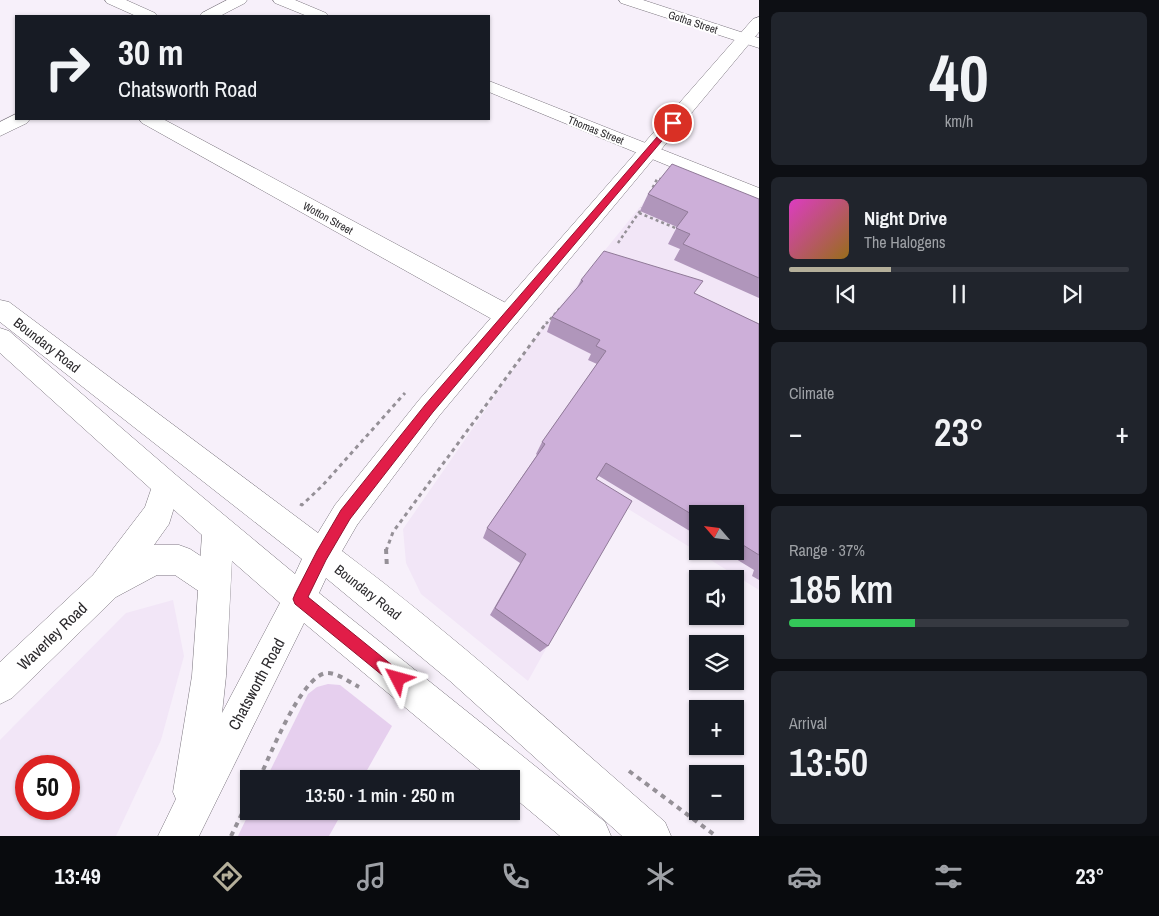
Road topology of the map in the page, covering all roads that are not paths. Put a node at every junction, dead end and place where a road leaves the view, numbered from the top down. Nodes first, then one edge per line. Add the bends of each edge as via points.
1 (113, 0) edge
2 (238, 0) edge
3 (281, 0) edge
4 (627, 0) edge
5 (147, 15) edge
6 (210, 15) edge
7 (318, 15) edge
8 (759, 22) edge
9 (752, 41) edge
10 (490, 86) edge
11 (18, 120) edge
12 (151, 120) edge
13 (0, 130) edge
14 (649, 152) junction
15 (759, 196) edge
16 (0, 308) edge
17 (508, 316) junction
18 (0, 338) edge
19 (166, 484) junction
20 (218, 530) junction
21 (321, 556) junction
22 (214, 583) junction
23 (104, 586) junction
24 (300, 599) junction
25 (0, 686) edge
26 (184, 824) edge
27 (591, 836) edge
28 (651, 836) edge

1 - 5 street
2 - 6 street
3 - 7 street
4 - 9 street, Gotha Street
8 - 9 street, Chatsworth Road
9 - 14 street, Chatsworth Road
10 - 14 street, Thomas Street
11 - 13 street
12 - 17 street, Wotton Street
14 - 15 street, Thomas Street
14 - 17 street, Chatsworth Road
16 - 21 street, Boundary Road
17 - 21 street, Chatsworth Road via 429,408 358,499
18 - 19 street, Boundary Road
19 - 20 street, Boundary Road
19 - 23 street, Waverley Road via 158,514
20 - 22 street, Chatsworth Road
20 - 24 street, Boundary Road
21 - 24 street, Chatsworth Road
21 - 28 street, Boundary Road via 462,668
22 - 23 street, Waverley Road via 179,560 154,560
22 - 26 street, Chatsworth Road via 209,676
23 - 25 street, Waverley Road
24 - 26 street, Chatsworth Road
24 - 27 street, Boundary Road

